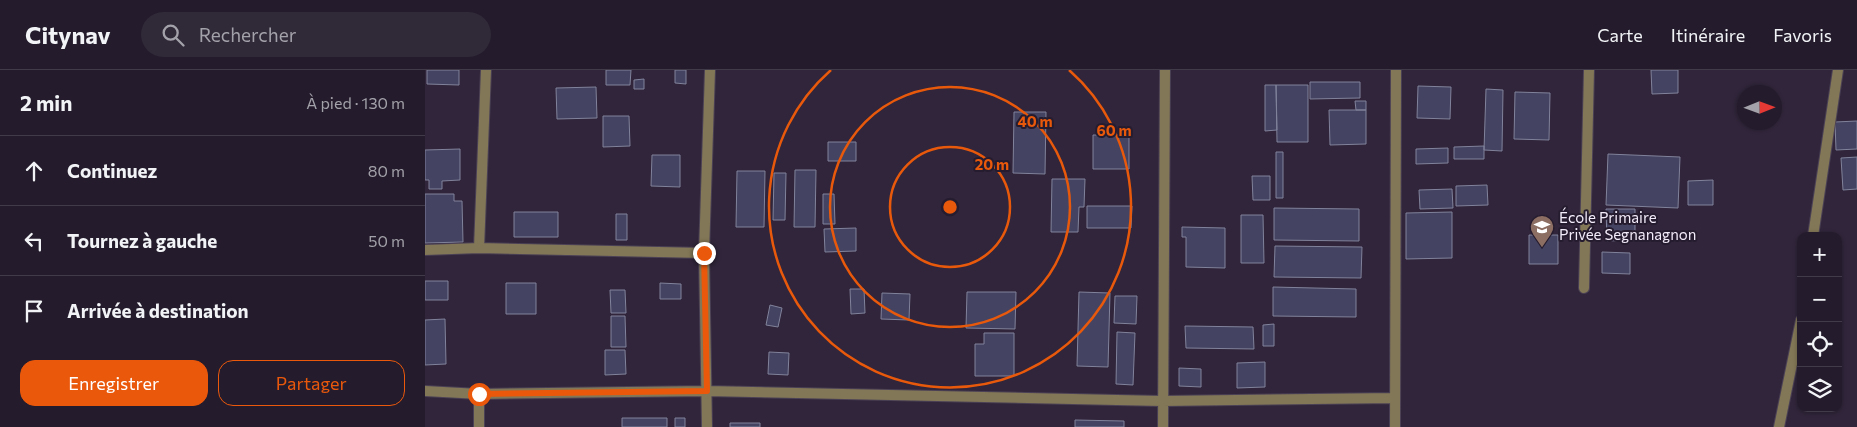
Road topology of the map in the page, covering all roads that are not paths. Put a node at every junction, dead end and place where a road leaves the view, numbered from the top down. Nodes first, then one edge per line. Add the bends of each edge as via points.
1 (487, 70) edge
2 (710, 70) edge
3 (1165, 70) edge
4 (1396, 70) edge
5 (1589, 70) edge
6 (1838, 70) edge
7 (1814, 232) edge
8 (479, 248) junction
9 (425, 250) edge
10 (704, 253) junction
11 (1584, 288) dead end
12 (1801, 322) edge
13 (425, 391) edge
14 (707, 391) junction
15 (479, 394) junction
16 (1394, 398) junction
17 (1162, 401) junction
18 (479, 427) edge
19 (707, 427) edge
20 (1163, 427) edge
21 (1395, 427) edge
22 (1779, 427) edge

1 - 8 street
2 - 10 street
3 - 17 street
4 - 16 street
5 - 11 street
6 - 7 street
8 - 9 street
8 - 10 street
10 - 14 street
12 - 22 street
13 - 15 street
14 - 15 street
14 - 17 street
14 - 19 street
15 - 18 street
16 - 17 street
16 - 21 street
17 - 20 street

